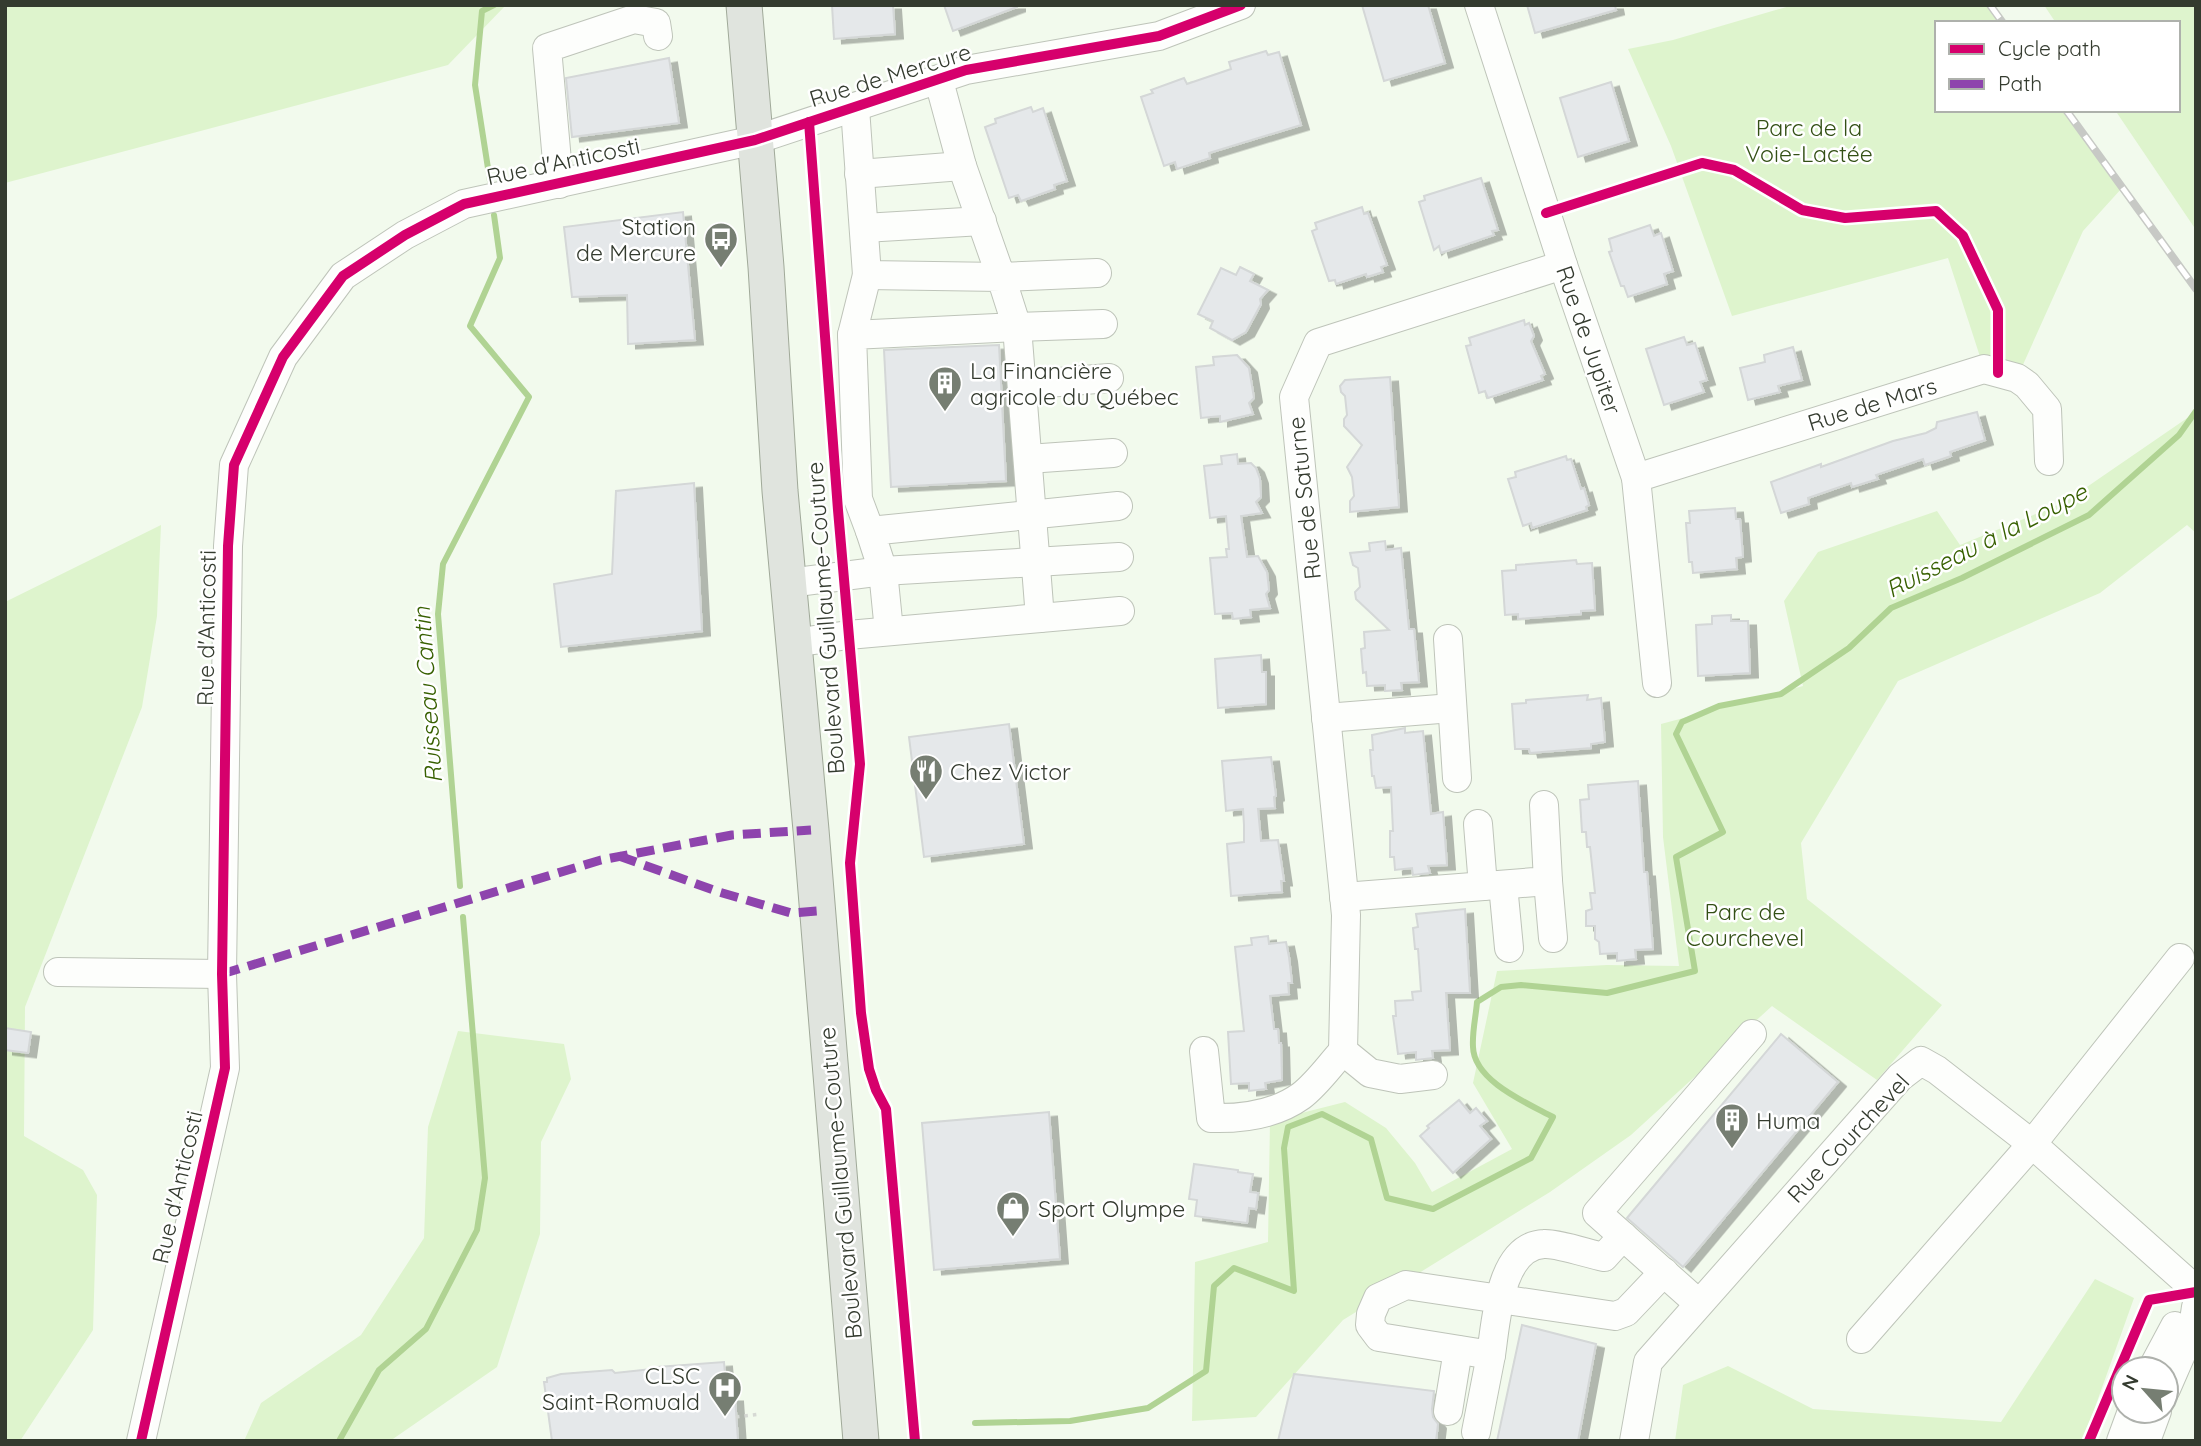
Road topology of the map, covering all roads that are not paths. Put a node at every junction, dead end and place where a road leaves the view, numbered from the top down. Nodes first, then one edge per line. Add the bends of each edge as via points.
1 (744, 5) edge
2 (1241, 5) edge
3 (1479, 5) edge
4 (658, 36) dead end
5 (939, 81) junction
6 (855, 108) junction
7 (755, 140) junction
8 (962, 166) junction
9 (859, 174) junction
10 (559, 184) junction
11 (982, 221) junction
12 (864, 228) junction
13 (1563, 265) junction
14 (1097, 273) dead end
15 (867, 275) junction
16 (1001, 276) junction
17 (1103, 324) dead end
18 (1017, 327) junction
19 (852, 335) junction
20 (1109, 378) dead end
21 (1022, 385) junction
22 (1113, 453) dead end
23 (1028, 459) junction
24 (2049, 461) dead end
25 (1636, 478) junction
26 (1118, 506) dead end
27 (1033, 515) junction
28 (870, 531) junction
29 (1119, 557) dead end
30 (1036, 562) junction
31 (883, 571) junction
32 (789, 583) junction
33 (1120, 611) dead end
34 (1040, 618) junction
35 (889, 631) junction
36 (1448, 639) dead end
37 (794, 643) junction
38 (1657, 683) dead end
39 (1452, 708) junction
40 (1326, 718) junction
41 (1457, 778) dead end
42 (1544, 805) dead end
43 (1478, 824) dead end
44 (1548, 881) junction
45 (1493, 886) junction
46 (1345, 906) junction
47 (1553, 938) dead end
48 (1509, 948) dead end
49 (2180, 958) dead end
50 (58, 972) dead end
51 (222, 974) junction
52 (1752, 1034) dead end
53 (1204, 1051) dead end
54 (1343, 1051) junction
55 (1433, 1075) dead end
56 (2032, 1144) junction
57 (1623, 1236) junction
58 (1664, 1272) junction
59 (2196, 1292) edge
60 (1500, 1299) junction
61 (1698, 1303) junction
62 (2196, 1307) edge
63 (1861, 1339) dead end
64 (1458, 1350) junction
65 (1491, 1355) junction
66 (2160, 1355) edge
67 (2180, 1357) edge
68 (1448, 1411) dead end
69 (1476, 1432) dead end
70 (141, 1441) edge
71 (861, 1441) edge
72 (1634, 1441) edge

1 - 7 main road, Boulevard Guillaume-Couture
2 - 5 street, Rue de Mercure via 1159,36 966,70
3 - 13 street, Rue de Jupiter
4 - 10 street via 656,23 634,19 547,48
5 - 6 street, Rue de Mercure
5 - 8 street
6 - 7 street, Rue de Mercure
6 - 9 street
7 - 10 street, Rue d'Anticosti
7 - 32 main road, Boulevard Guillaume-Couture
8 - 9 street
8 - 11 street
9 - 12 street
10 - 51 street, Rue d'Anticosti via 464,204 405,234 343,276 284,357 234,465 228,546
11 - 12 street
11 - 16 street
12 - 15 street
13 - 25 street, Rue de Jupiter
13 - 40 street, Rue de Saturne via 1318,343 1294,397
14 - 16 street
15 - 16 street
15 - 19 street
16 - 18 street
17 - 18 street
18 - 19 street
18 - 21 street
19 - 28 street via 858,499
20 - 21 street
21 - 23 street
22 - 23 street
23 - 27 street
24 - 25 street, Rue de Mars via 2047,409 2027,385 1984,369
25 - 38 street, Rue de Jupiter
26 - 27 street
27 - 28 street
27 - 30 street
28 - 31 street
29 - 30 street
30 - 31 street
30 - 34 street
31 - 32 street
31 - 35 street
32 - 37 main road, Boulevard Guillaume-Couture
33 - 34 street
34 - 35 street
35 - 37 street
36 - 39 street
37 - 71 main road, Boulevard Guillaume-Couture
39 - 40 street
39 - 41 street
40 - 46 street, Rue de Saturne
42 - 44 street
43 - 45 street
44 - 45 street
44 - 47 street
45 - 46 street
45 - 48 street
46 - 54 street, Rue de Saturne
49 - 56 street
50 - 51 street
51 - 70 street, Rue d'Anticosti via 225,1068
52 - 57 street via 1597,1213
53 - 54 street via 1211,1118 1230,1119 1274,1111 1303,1095
54 - 55 street via 1370,1073 1400,1079
56 - 59 street, Rue Courchevel
56 - 61 street, Rue Courchevel via 1921,1061 1900,1077
56 - 63 street
57 - 58 street
57 - 60 street via 1604,1257 1544,1244 1531,1248 1509,1269
58 - 60 street via 1626,1312 1615,1316
58 - 61 street
59 - 66 street
60 - 64 street via 1406,1285 1378,1298 1370,1325 1379,1336
60 - 65 street
61 - 72 street, Rue Courchevel via 1648,1362
62 - 67 street
64 - 65 street
64 - 68 street
65 - 69 street

